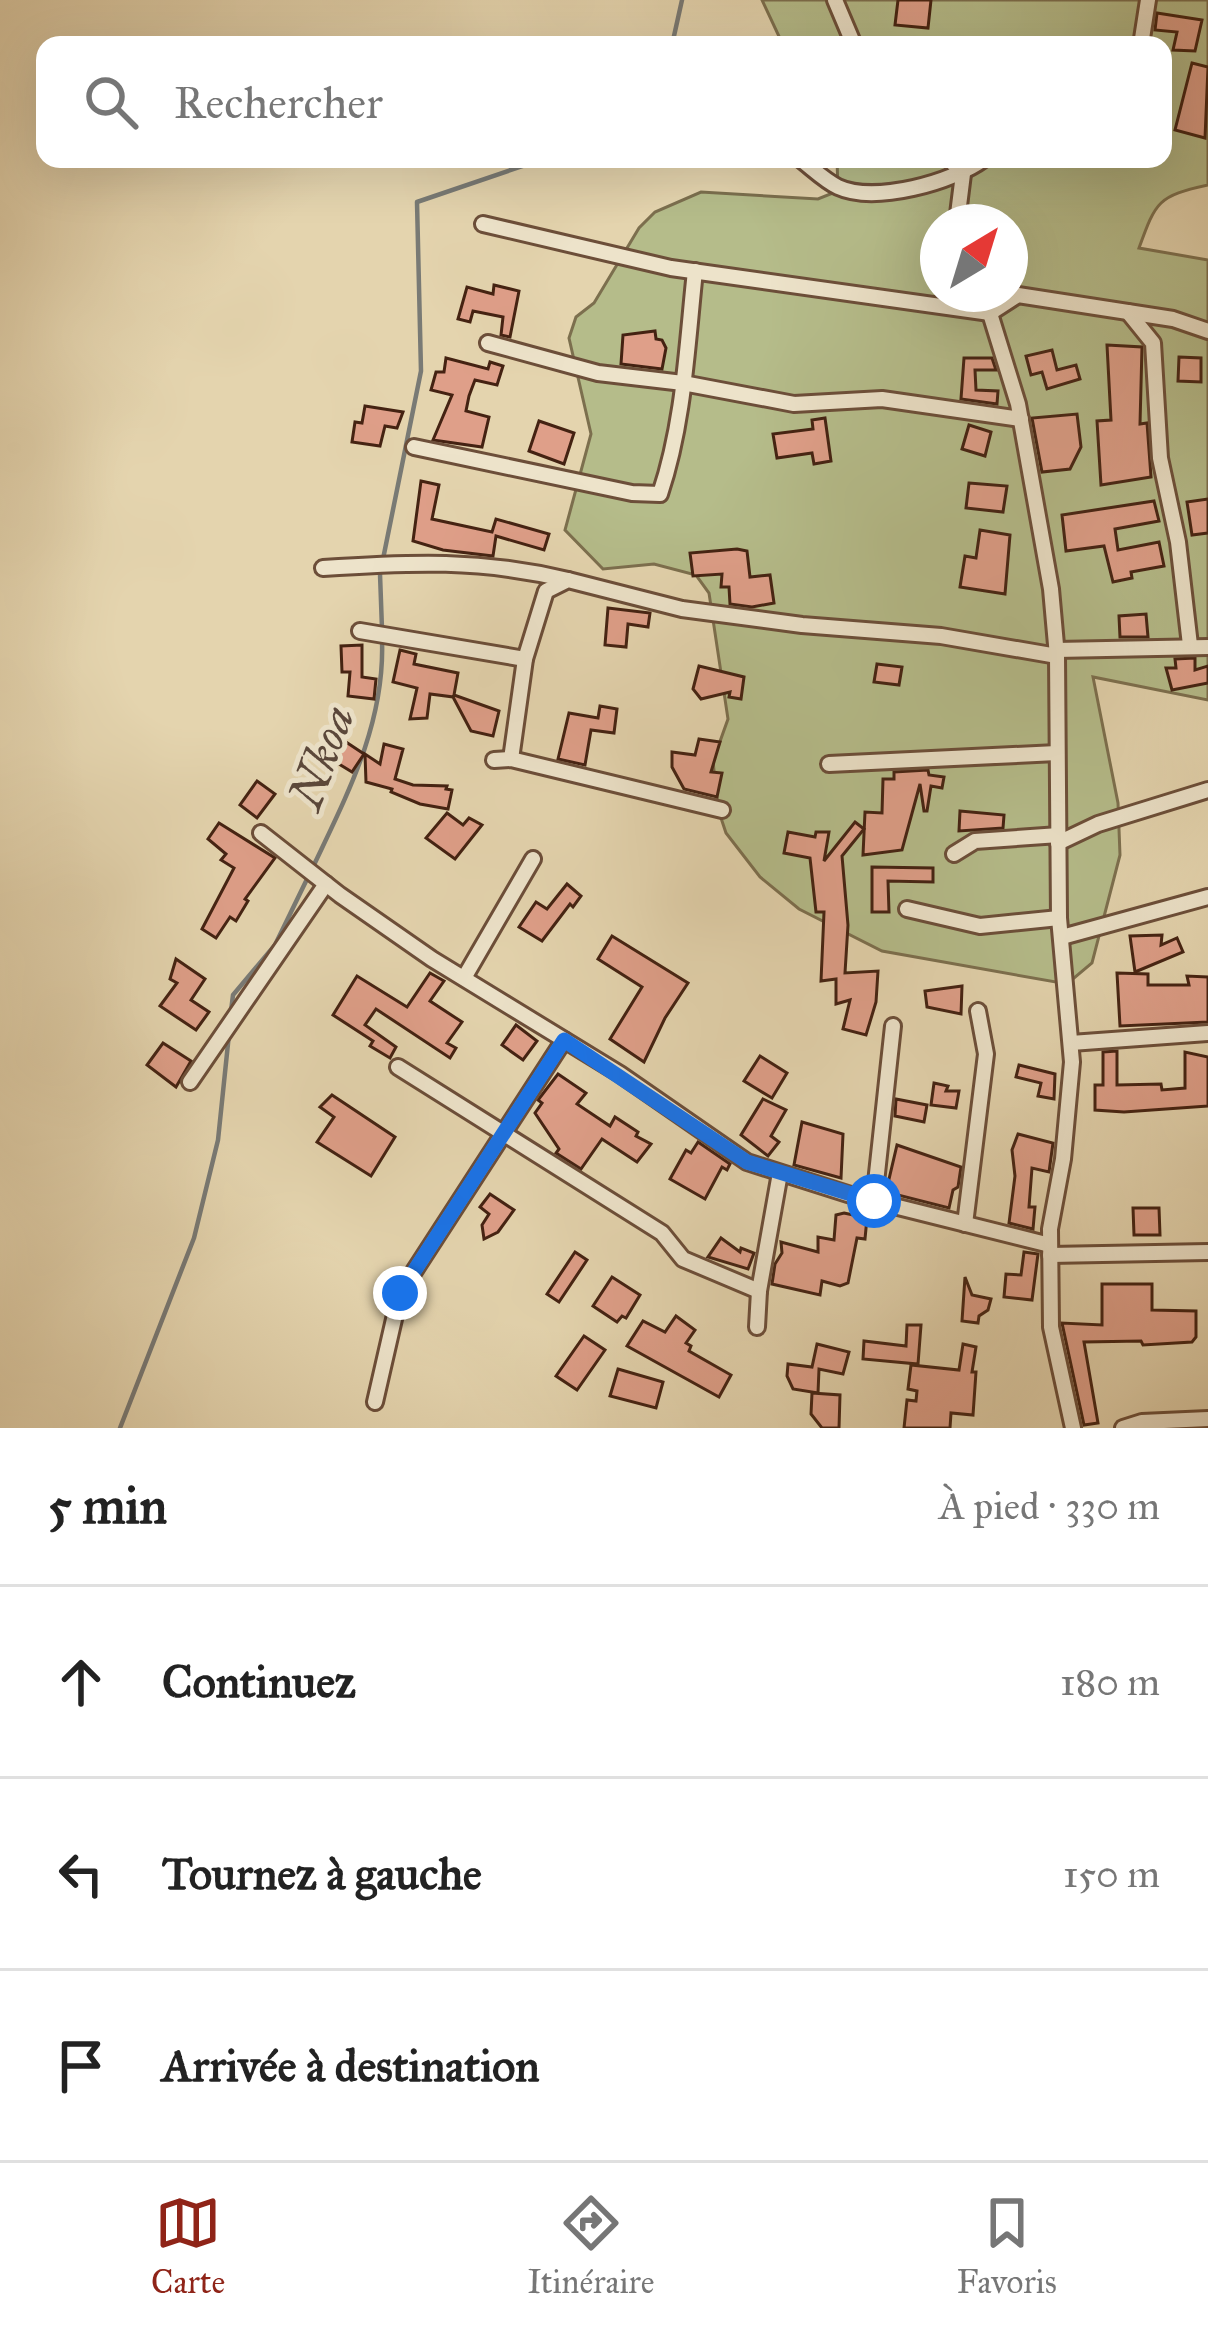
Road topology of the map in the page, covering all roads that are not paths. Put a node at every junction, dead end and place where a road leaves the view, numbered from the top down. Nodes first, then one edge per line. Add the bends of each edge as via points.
1 (836, 0) edge
2 (1148, 0) edge
3 (850, 36) edge
4 (1142, 36) edge
5 (812, 168) edge
6 (957, 168) edge
7 (972, 168) edge
8 (963, 175) junction
9 (959, 204) edge
10 (483, 224) dead end
11 (695, 272) junction
12 (1128, 312) junction
13 (990, 313) junction
14 (1208, 331) edge
15 (488, 343) dead end
16 (683, 382) junction
17 (1021, 419) junction
18 (413, 447) dead end
19 (323, 568) dead end
20 (568, 580) junction
21 (360, 631) dead end
22 (1190, 645) junction
23 (1208, 647) edge
24 (1056, 653) junction
25 (525, 659) junction
26 (1057, 753) junction
27 (829, 764) dead end
28 (1208, 790) edge
29 (722, 810) dead end
30 (261, 833) dead end
31 (1058, 839) junction
32 (954, 854) dead end
33 (533, 859) dead end
34 (326, 884) junction
35 (1208, 897) edge
36 (908, 909) dead end
37 (1059, 918) junction
38 (1062, 937) junction
39 (464, 978) junction
40 (978, 1011) dead end
41 (892, 1026) dead end
42 (1208, 1033) edge
43 (564, 1040) junction
44 (1071, 1043) junction
45 (398, 1066) dead end
46 (190, 1082) dead end
47 (505, 1132) junction
48 (780, 1173) junction
49 (874, 1201) junction
50 (965, 1224) junction
51 (1050, 1250) junction
52 (1208, 1252) edge
53 (759, 1291) junction
54 (757, 1327) dead end
55 (375, 1402) dead end
56 (1208, 1419) edge
57 (1073, 1428) edge
58 (1124, 1428) edge

1 - 3 street
2 - 4 street
5 - 8 street via 841,189 898,192
6 - 8 street
7 - 8 street
8 - 9 street
10 - 11 street
11 - 13 street
11 - 16 street
12 - 13 street via 1018,295
12 - 14 street
12 - 22 street via 1154,343 1160,458
13 - 17 street
15 - 16 street via 598,373
16 - 17 street via 794,404 882,399
16 - 18 street via 660,494
17 - 24 street
19 - 20 street via 449,561
20 - 24 street via 682,609
20 - 25 street via 546,591
21 - 25 street
22 - 23 street
22 - 24 street
24 - 26 street
25 - 29 street via 503,759
26 - 27 street
26 - 31 street
28 - 31 street
30 - 34 street
31 - 32 street via 974,841
31 - 37 street
33 - 39 street
34 - 39 street
34 - 46 street
35 - 38 street
36 - 37 street via 980,926
37 - 38 street
38 - 44 street
39 - 43 street
40 - 50 street via 986,1054
41 - 49 street
42 - 44 street
43 - 47 street
43 - 48 street via 747,1162
44 - 51 street
45 - 47 street
47 - 53 street via 662,1233 683,1259
47 - 55 street via 400,1293
48 - 49 street
48 - 53 street
49 - 50 street
50 - 51 street
51 - 52 street
51 - 57 street via 1051,1327
53 - 54 street
56 - 58 street

